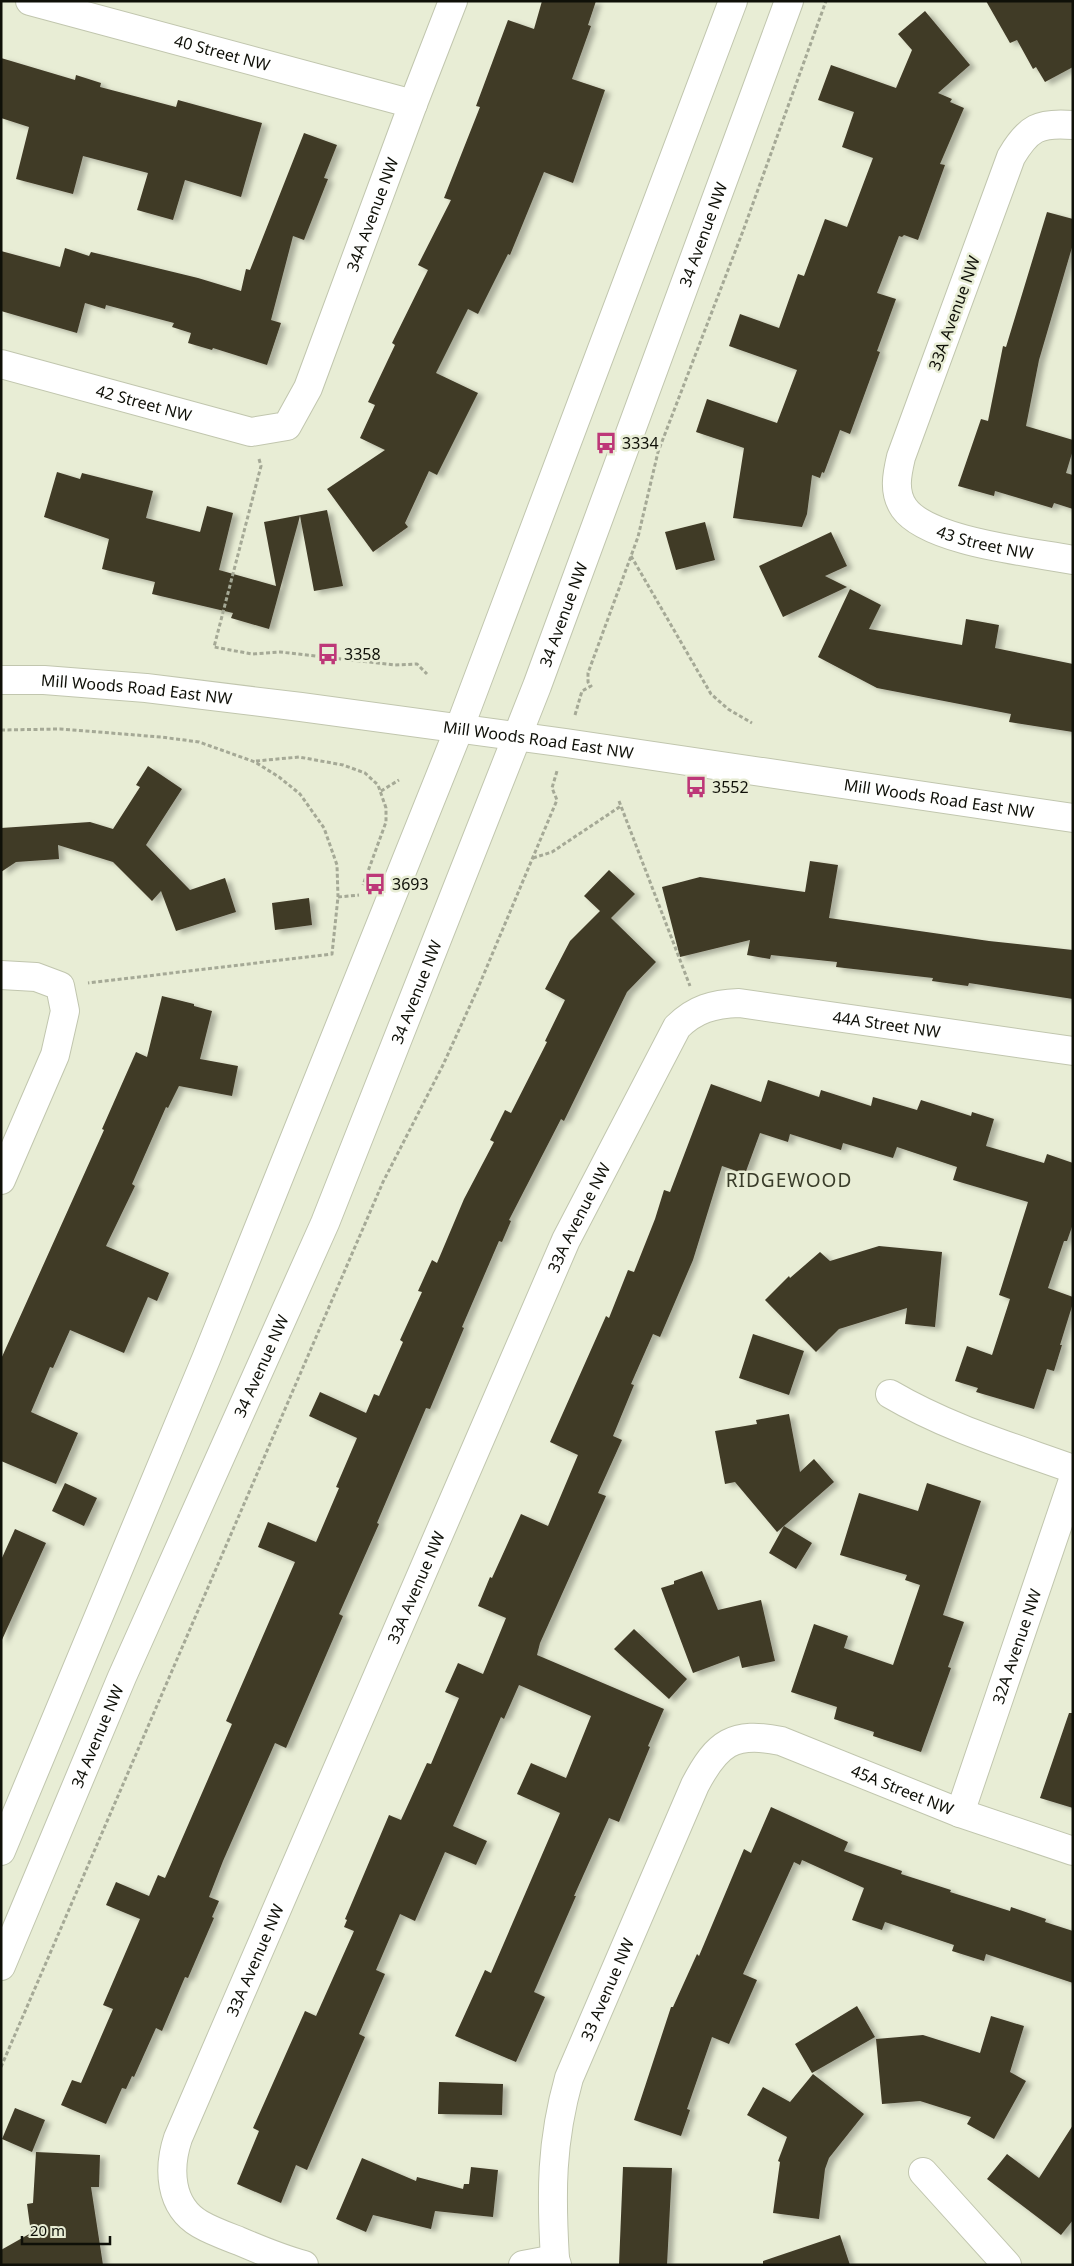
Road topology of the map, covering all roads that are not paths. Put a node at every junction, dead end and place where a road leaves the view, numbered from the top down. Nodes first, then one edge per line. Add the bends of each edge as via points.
1 (30, 1) edge
2 (453, 1) edge
3 (733, 1) edge
4 (789, 1) edge
5 (413, 104) junction
6 (1073, 125) edge
7 (1, 364) edge
8 (287, 426) joint
9 (905, 509) joint
10 (1073, 560) edge
11 (1, 680) edge
12 (459, 729) junction
13 (518, 736) junction
14 (1073, 818) edge
15 (1, 975) edge
16 (700, 1010) joint
17 (1073, 1051) edge
18 (1, 1180) edge
19 (890, 1394) dead end
20 (1073, 1469) edge
21 (1073, 1480) edge
22 (730, 1741) joint
23 (960, 1813) junction
24 (1, 1851) edge
25 (1073, 1851) edge
26 (1, 1966) edge
27 (922, 2172) dead end
28 (556, 2262) edge
29 (304, 2265) edge
30 (523, 2265) edge
31 (1007, 2265) edge

1 - 5 street, 40 Street NW
2 - 5 street, 34A Avenue NW
3 - 12 street
4 - 13 street, 34 Avenue NW
5 - 8 street, 34A Avenue NW via 308,388
6 - 9 street, 33A Avenue NW via 1038,127 1027,134 1011,157 901,457 896,482 898,496
7 - 8 street, 42 Street NW via 251,432
9 - 10 street, 43 Street NW via 919,522 956,538
11 - 12 street, Mill Woods Road East NW via 44,680 154,689
12 - 13 street, Mill Woods Road East NW
12 - 24 street via 214,1341
13 - 14 street, Mill Woods Road East NW
13 - 26 street, 34 Avenue NW via 324,1223 122,1677
15 - 18 street via 36,978 60,986 66,1011 55,1056
16 - 17 street, 44A Street NW via 739,1002
16 - 29 street, 33A Avenue NW via 677,1027 566,1240 178,2138 172,2172 178,2201 186,2214 200,2224 263,2252
19 - 20 street via 946,1424
21 - 23 street, 32A Avenue NW
22 - 23 street, 45A Street NW via 764,1737 781,1741
22 - 28 street, 33 Avenue NW via 705,1767 696,1785 569,2078 554,2146 552,2185
23 - 25 street, 45A Street NW
27 - 31 street
28 - 30 street

